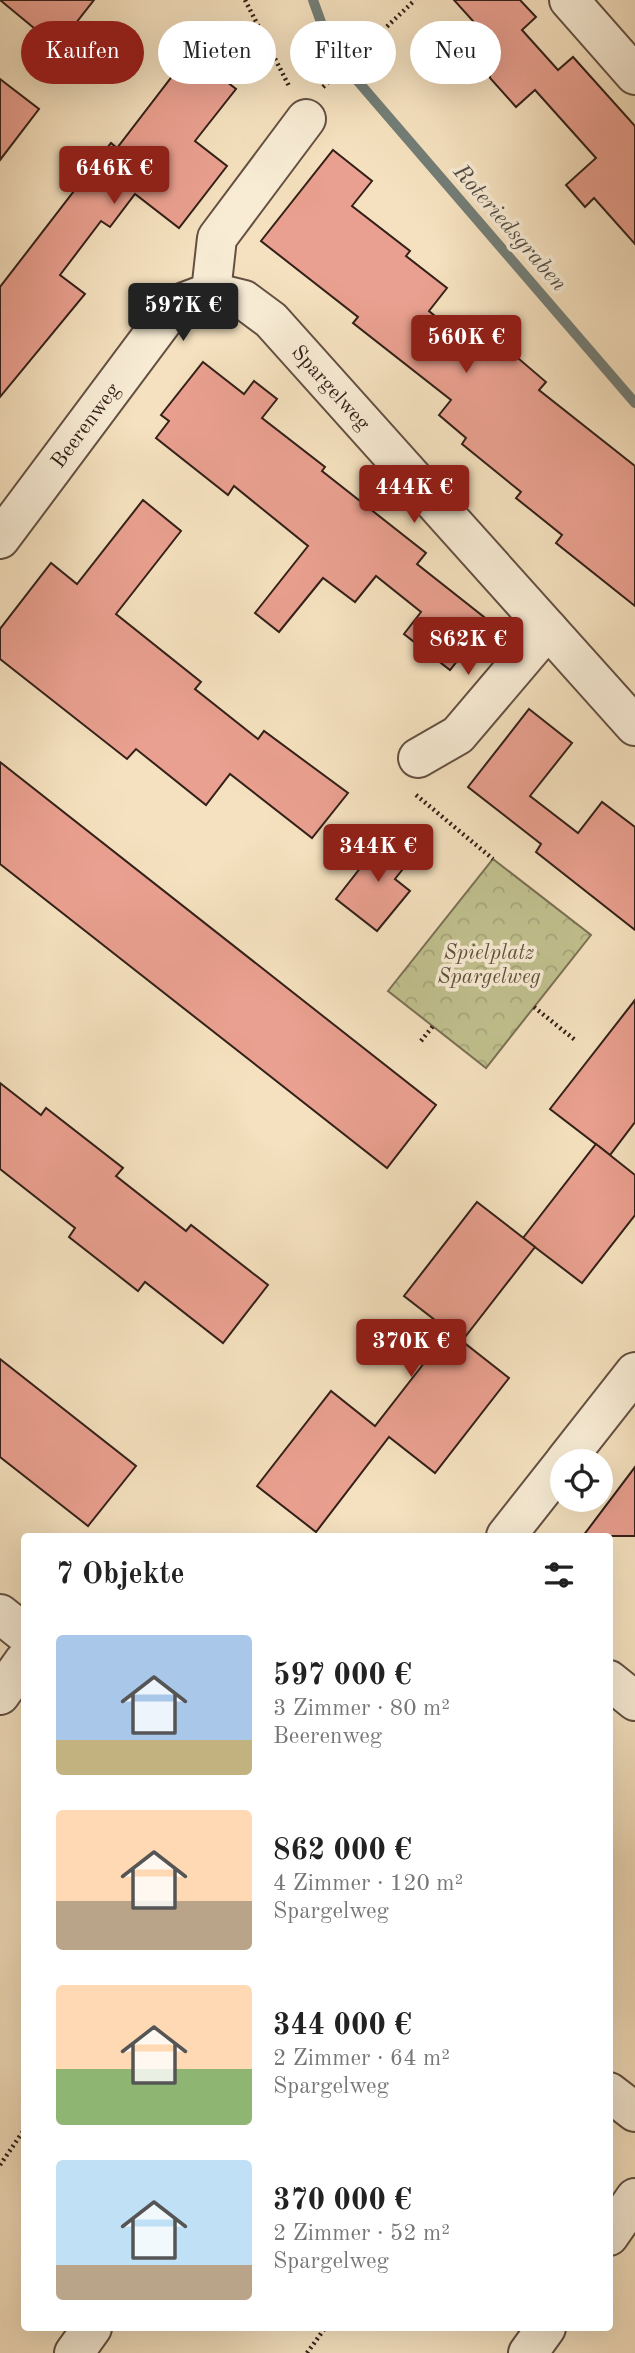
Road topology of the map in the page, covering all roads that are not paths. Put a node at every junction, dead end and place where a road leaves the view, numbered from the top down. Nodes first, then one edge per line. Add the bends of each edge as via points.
1 (569, 0) edge
2 (635, 75) edge
3 (306, 119) road end
4 (212, 292) junction
5 (0, 539) edge
6 (548, 629) junction
7 (635, 726) edge
8 (418, 758) road end
9 (635, 1372) edge
10 (574, 1449) edge
11 (550, 1480) edge
12 (508, 1533) edge
13 (0, 1614) edge
14 (21, 1631) edge
15 (21, 1665) edge
16 (613, 1683) edge
17 (0, 1695) edge
18 (635, 1701) edge
19 (613, 2095) edge
20 (635, 2112) edge
21 (635, 2198) edge
22 (613, 2230) edge
23 (90, 2331) edge
24 (544, 2331) edge
25 (74, 2353) edge
26 (528, 2353) edge

1 - 2 street
3 - 4 street via 217,237
4 - 5 street, Beerenweg via 174,306
4 - 6 street, Spargelweg via 244,300 271,320
6 - 7 street, Spargelweg
6 - 8 street via 458,735
9 - 10 street
11 - 12 street
13 - 14 street
15 - 17 street
16 - 18 street
19 - 20 street
21 - 22 street
23 - 25 street
24 - 26 street

